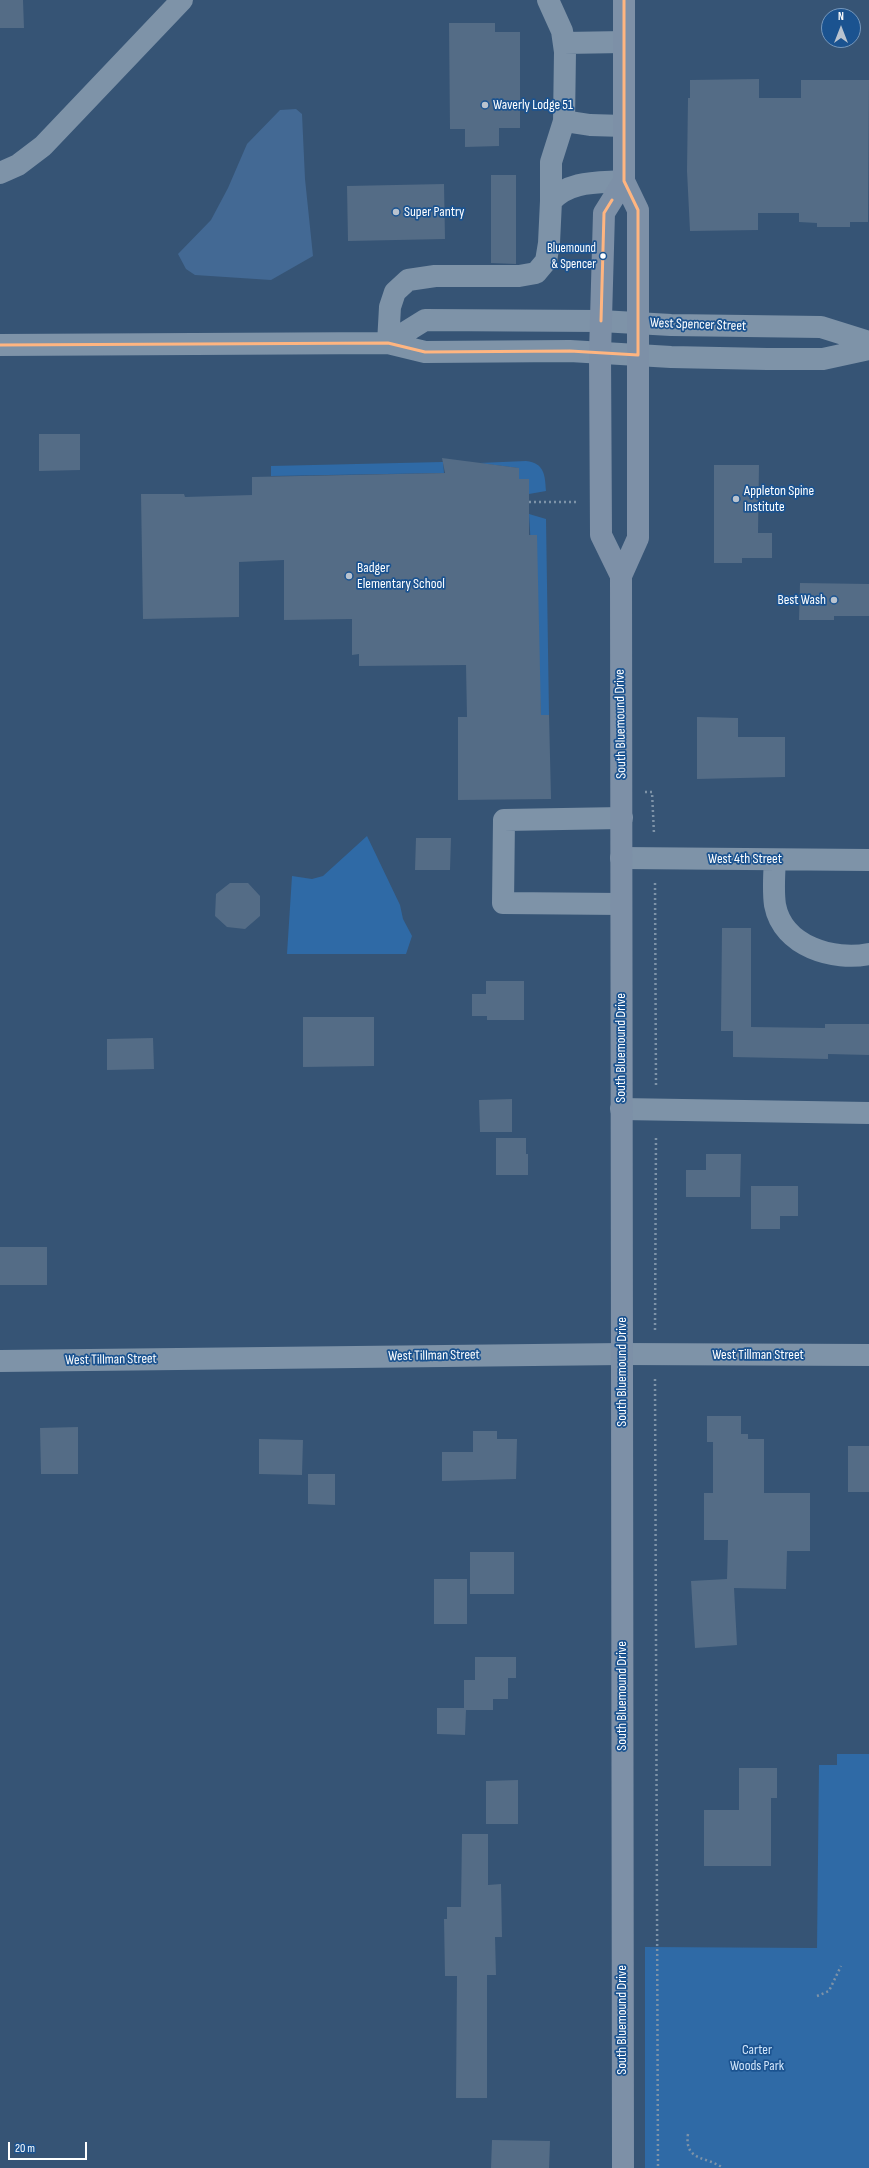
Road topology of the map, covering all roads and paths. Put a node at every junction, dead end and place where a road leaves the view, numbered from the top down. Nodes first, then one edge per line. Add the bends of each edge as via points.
1 (182, 0) edge
2 (548, 0) edge
3 (624, 0) edge
4 (564, 42) junction
5 (624, 42) junction
6 (564, 121) junction
7 (624, 126) junction
8 (0, 173) edge
9 (624, 181) junction
10 (551, 200) junction
11 (601, 322) junction
12 (638, 322) junction
13 (869, 342) edge
14 (388, 343) junction
15 (0, 345) edge
16 (869, 350) edge
17 (600, 354) junction
18 (638, 355) junction
19 (529, 502) dead end
20 (572, 502) dead end
21 (621, 576) junction
22 (644, 792) dead end
23 (622, 818) junction
24 (653, 830) dead end
25 (621, 858) junction
26 (775, 860) junction
27 (869, 860) edge
28 (655, 882) dead end
29 (621, 904) junction
30 (869, 954) edge
31 (621, 1109) junction
32 (656, 1110) junction
33 (869, 1113) edge
34 (622, 1354) junction
35 (655, 1354) junction
36 (869, 1355) edge
37 (0, 1361) edge
38 (841, 1966) dead end
39 (817, 1996) dead end
40 (688, 2134) dead end
41 (623, 2168) edge
42 (658, 2168) edge
43 (723, 2168) edge

1 - 8 street via 43,146 18,165
2 - 4 street via 562,31
3 - 5 main road, South Bluemound Drive
4 - 5 street
4 - 6 street
5 - 7 main road, South Bluemound Drive
6 - 7 street
6 - 10 street via 551,162
7 - 9 main road, South Bluemound Drive
9 - 10 street via 575,186 560,191
9 - 11 main road, South Bluemound Drive via 604,213
9 - 12 main road, South Bluemound Drive via 638,210
10 - 14 street via 546,261 536,273 519,276 435,276 408,280 396,292 390,307
11 - 12 street, West Spencer Street
11 - 14 street, West Spencer Street via 425,320
11 - 17 main road, South Bluemound Drive
12 - 13 street, West Spencer Street via 671,325 821,327
12 - 18 main road, South Bluemound Drive
14 - 15 street
14 - 17 street via 425,352
16 - 18 street via 823,358
17 - 18 street
17 - 21 main road, South Bluemound Drive via 601,535
18 - 21 main road, South Bluemound Drive via 638,538
19 - 20 path
21 - 23 main road, South Bluemound Drive
22 - 24 path via 652,792
23 - 25 main road, South Bluemound Drive
23 - 29 street via 504,820 503,903
25 - 26 street, West 4th Street
25 - 29 main road, South Bluemound Drive
26 - 27 street, West 4th Street
26 - 30 street via 776,906 781,920 790,933 816,950 830,954
28 - 32 path
29 - 31 main road, South Bluemound Drive
31 - 32 street
31 - 34 main road, South Bluemound Drive
32 - 33 street
32 - 35 path
34 - 35 street, West Tillman Street
34 - 37 street, West Tillman Street
34 - 41 main road, South Bluemound Drive
35 - 36 street, West Tillman Street
35 - 42 path
38 - 39 path via 829,1991
40 - 43 path via 687,2143 692,2153

